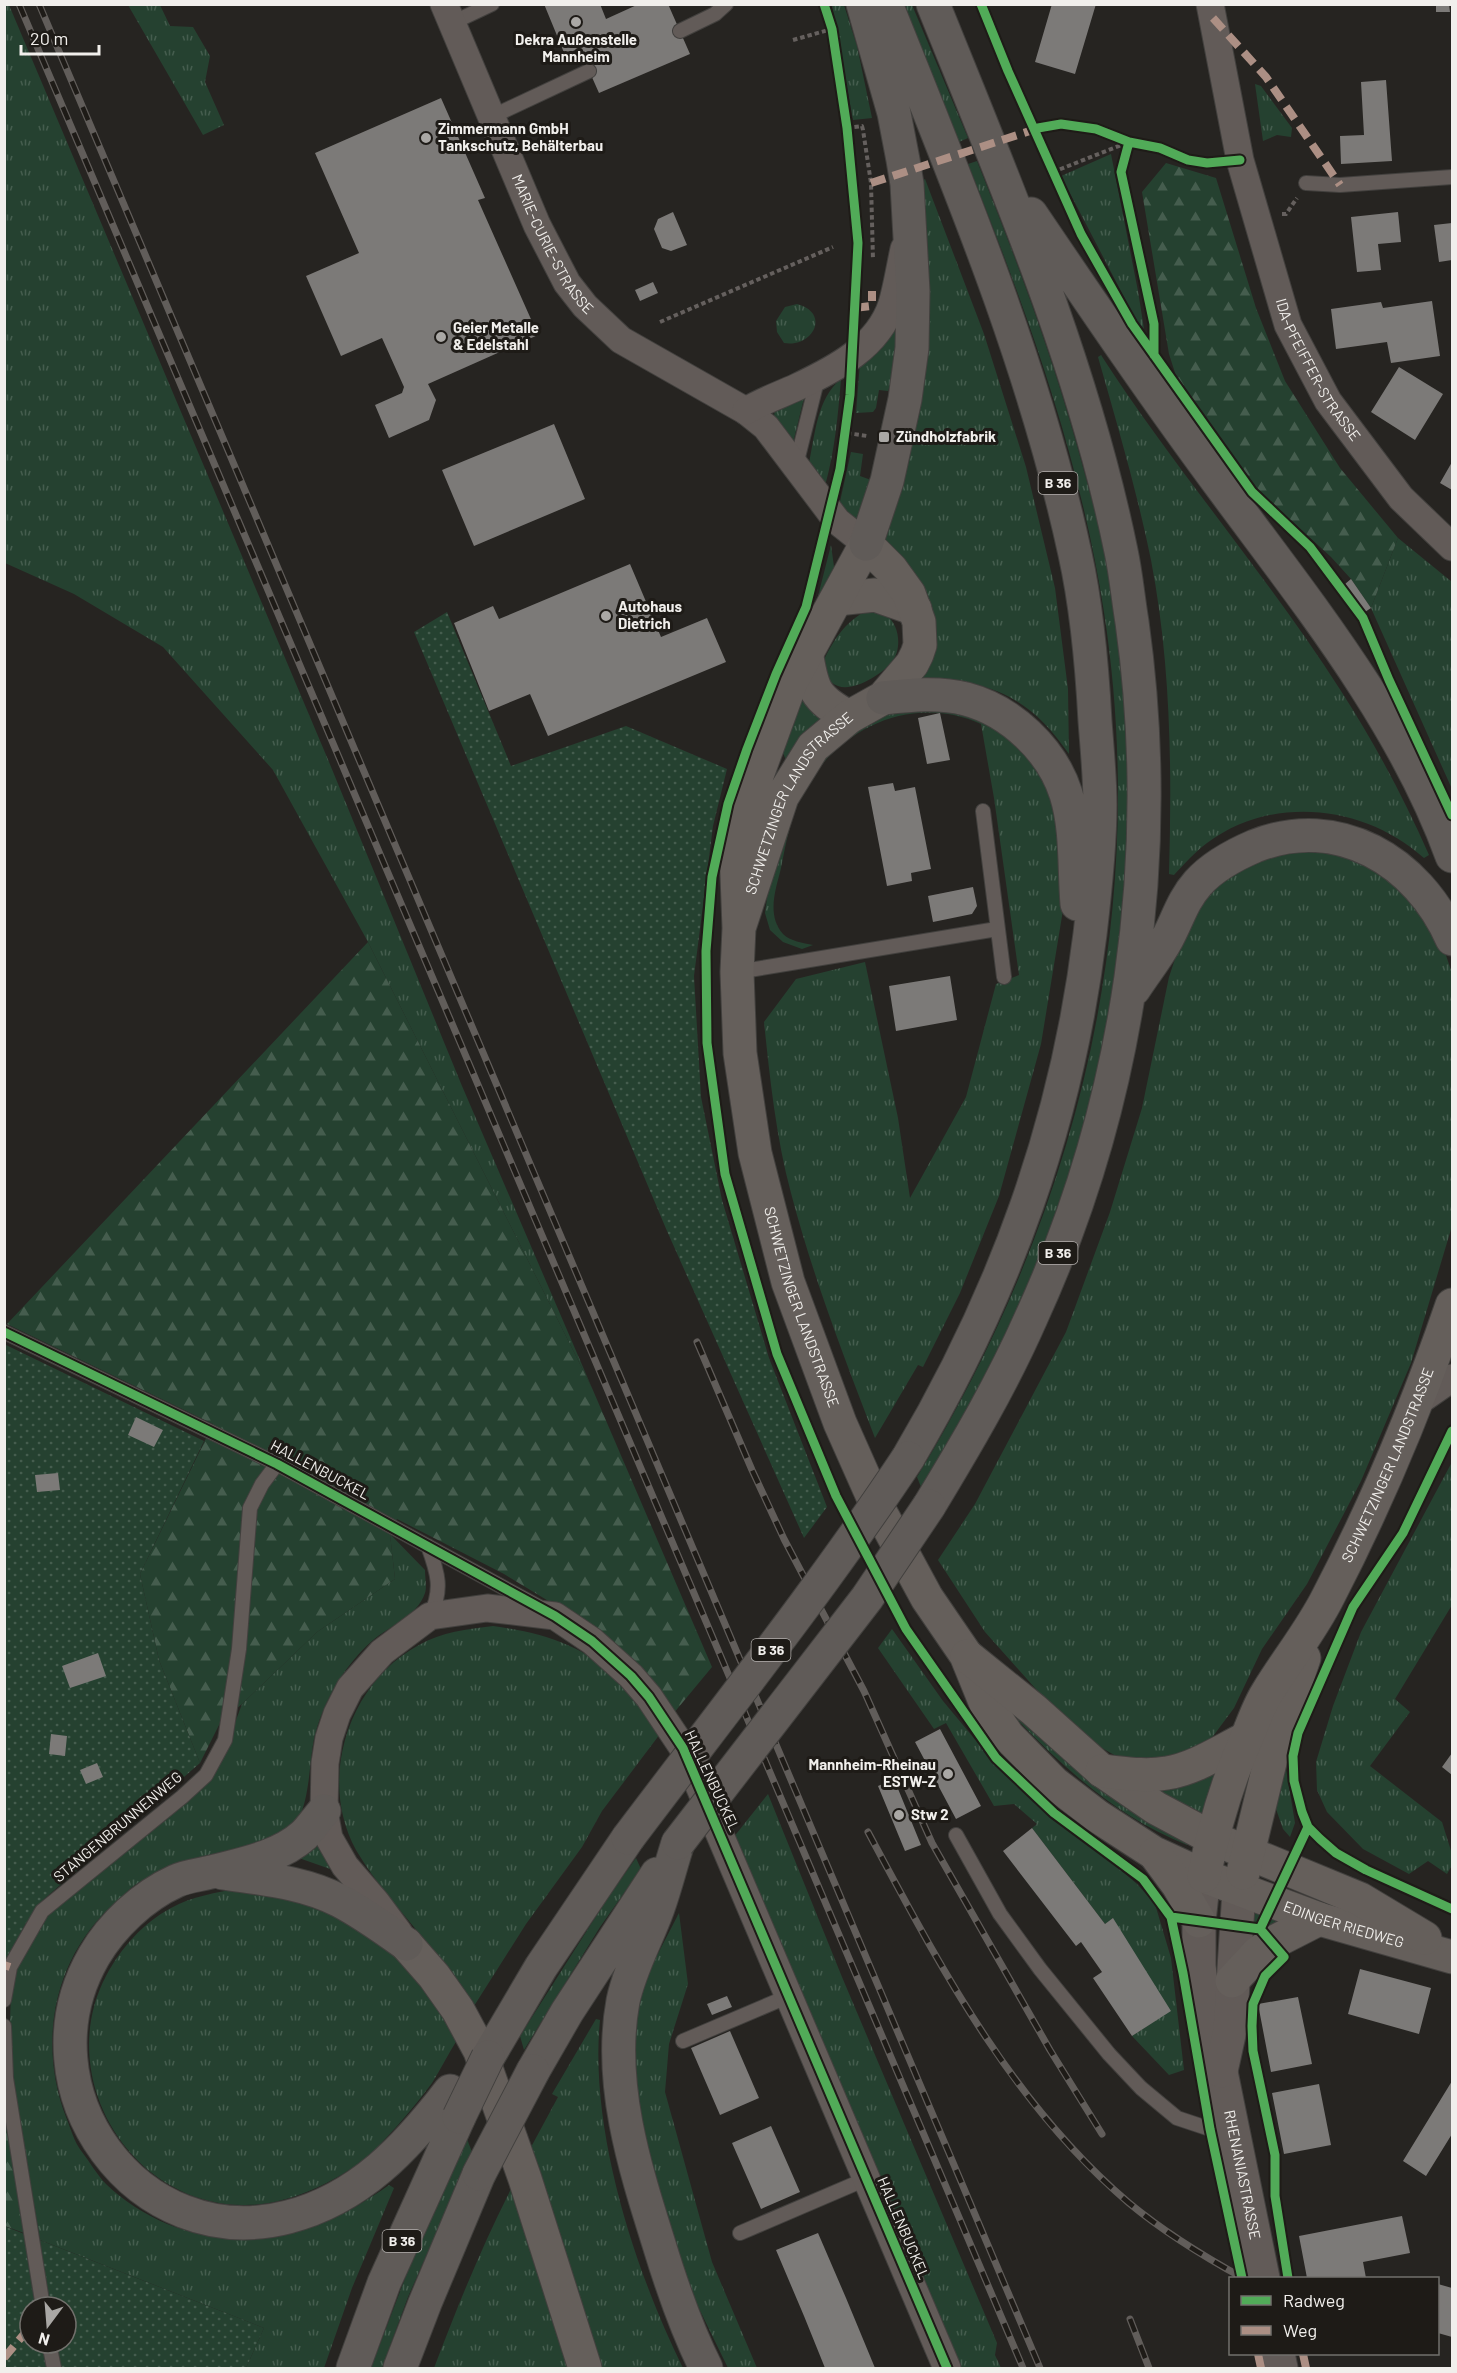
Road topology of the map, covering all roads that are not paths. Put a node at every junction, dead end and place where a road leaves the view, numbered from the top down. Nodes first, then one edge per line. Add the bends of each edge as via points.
1 (492, 4) edge
2 (726, 4) edge
3 (863, 4) edge
4 (886, 4) edge
5 (933, 4) edge
6 (1210, 4) edge
7 (448, 14) edge
8 (680, 31) dead end
9 (589, 70) dead end
10 (491, 117) junction
11 (993, 151) junction
12 (1452, 177) edge
13 (1306, 183) dead end
14 (910, 225) junction
15 (818, 377) junction
16 (746, 411) junction
17 (796, 466) junction
18 (837, 520) junction
19 (866, 544) junction
20 (1452, 547) edge
21 (844, 588) junction
22 (915, 609) junction
23 (807, 651) junction
24 (884, 698) junction
25 (849, 717) junction
26 (982, 811) dead end
27 (1452, 856) edge
28 (739, 928) junction
29 (997, 929) junction
30 (1452, 939) edge
31 (737, 972) junction
32 (1004, 977) dead end
33 (1083, 988) junction
34 (1130, 995) junction
35 (1452, 1305) edge
36 (4, 1332) edge
37 (1452, 1378) edge
38 (1419, 1401) junction
39 (277, 1464) junction
40 (428, 1546) junction
41 (430, 1616) junction
42 (555, 1616) junction
43 (1316, 1622) junction
44 (966, 1655) junction
45 (1245, 1740) junction
46 (1101, 1770) junction
47 (324, 1811) junction
48 (956, 1834) dead end
49 (1212, 1838) junction
50 (1154, 1853) junction
51 (1247, 1853) junction
52 (213, 1871) junction
53 (1204, 1876) junction
54 (1239, 1891) junction
55 (653, 1897) junction
56 (1319, 1919) junction
57 (1199, 1921) junction
58 (406, 1944) junction
59 (1452, 1956) edge
60 (1232, 1981) junction
61 (789, 1996) junction
62 (4, 2000) edge
63 (4, 2026) edge
64 (683, 2041) dead end
65 (1221, 2072) junction
66 (454, 2104) junction
67 (1232, 2127) junction
68 (866, 2179) junction
69 (740, 2233) dead end
70 (1263, 2277) edge
71 (41, 2295) edge
72 (353, 2368) edge
73 (400, 2368) edge
74 (585, 2368) edge
75 (706, 2368) edge
76 (946, 2368) edge

1 - 7 lane
2 - 8 lane via 715,14
3 - 14 highway via 894,113
4 - 33 highway, B 36 via 1011,327 1051,453 1076,557 1092,664 1100,804
5 - 11 highway, B 36
6 - 20 street, IDA-PFEIFFER-STRASSE via 1240,160 1288,325 1328,401 1401,498
7 - 10 street, MARIE-CURIE-STRASSE
9 - 10 lane
10 - 16 street, MARIE-CURIE-STRASSE via 537,225 567,283 585,306 621,340
11 - 27 highway via 1145,383 1359,677 1423,789
11 - 34 highway, B 36 via 1049,298 1101,467 1122,554 1139,670 1143,735 1142,897
12 - 13 lane via 1340,185
14 - 15 street via 892,304 883,324 852,356
14 - 19 highway via 912,348 905,399 887,481
15 - 16 street
15 - 17 lane
16 - 17 street, MARIE-CURIE-STRASSE via 766,427
17 - 18 street, MARIE-CURIE-STRASSE
18 - 19 street, MARIE-CURIE-STRASSE
18 - 21 street, MARIE-CURIE-STRASSE via 848,558
19 - 21 main road, SCHWETZINGER LANDSTRASSE
19 - 22 main road via 901,581
21 - 22 main road
21 - 23 main road, SCHWETZINGER LANDSTRASSE
22 - 24 main road via 920,636 917,654
23 - 25 main road via 814,690
23 - 28 main road, SCHWETZINGER LANDSTRASSE via 780,710 736,849
24 - 25 main road, SCHWETZINGER LANDSTRASSE
24 - 33 highway via 930,694 966,699 999,713 1032,738 1054,768 1072,820
25 - 28 main road, SCHWETZINGER LANDSTRASSE via 813,747 782,797
26 - 29 lane
28 - 31 main road, SCHWETZINGER LANDSTRASSE
29 - 31 lane
29 - 32 lane
30 - 34 highway via 1427,895 1383,856 1328,836 1298,835 1238,853 1198,883 1180,906 1167,939
31 - 44 main road, SCHWETZINGER LANDSTRASSE via 740,1053 755,1153 788,1282 840,1423 876,1504 927,1598
33 - 66 highway, B 36, bridge via 1050,1138 1027,1209 976,1333 942,1400 849,1545 628,1838
34 - 55 highway, B 36, bridge via 1108,1097 1073,1213 1032,1317 990,1403 929,1506 867,1598 678,1843
35 - 38 main road, SCHWETZINGER LANDSTRASSE
36 - 39 lane, HALLENBUCKEL
37 - 38 street
38 - 43 main road, SCHWETZINGER LANDSTRASSE via 1377,1499
39 - 40 lane, HALLENBUCKEL
39 - 62 lane, STANGENBRUNNENWEG via 250,1508 239,1649 225,1740 206,1774 190,1790 42,1911 10,1967
40 - 41 lane via 439,1584 437,1603
40 - 42 lane, HALLENBUCKEL
41 - 42 street, HALLENBUCKEL via 487,1608
41 - 47 street via 382,1652 350,1688 329,1738
42 - 61 street, HALLENBUCKEL via 592,1641 631,1676 683,1748
43 - 45 main road, SCHWETZINGER LANDSTRASSE via 1266,1694
43 - 51 main road, SCHWETZINGER LANDSTRASSE via 1273,1750
44 - 46 main road, SCHWETZINGER LANDSTRASSE
44 - 50 main road, SCHWETZINGER LANDSTRASSE via 986,1704 1008,1736 1054,1783
45 - 46 main road via 1169,1773 1138,1775
45 - 49 main road, SCHWETZINGER LANDSTRASSE
46 - 49 main road, SCHWETZINGER LANDSTRASSE via 1156,1808
47 - 52 highway via 288,1847
47 - 58 street via 329,1838 345,1866
48 - 67 lane via 1000,1914 1040,1969 1141,2088 1177,2118 1210,2129
49 - 51 main road, SCHWETZINGER LANDSTRASSE
49 - 53 main road, RHENANIASTRASSE
50 - 53 main road, EDINGER RIEDWEG
50 - 57 main road
51 - 54 main road, SCHWETZINGER LANDSTRASSE
51 - 59 main road, EDINGER RIEDWEG via 1360,1899
52 - 58 highway via 275,1880 319,1892 340,1901
52 - 66 highway via 178,1880 150,1895 108,1934 80,1986 72,2015 70,2070 82,2110 94,2136 137,2185 200,2217 232,2222 288,2217 339,2198 370,2177
53 - 54 main road, EDINGER RIEDWEG
53 - 57 street, RHENANIASTRASSE
54 - 56 main road, EDINGER RIEDWEG
54 - 60 street, RHENANIASTRASSE
55 - 73 highway, B 36, bridge via 567,2012 534,2071 479,2174
55 - 75 highway via 623,2002 622,2095 648,2212 672,2288
56 - 59 main road, EDINGER RIEDWEG
56 - 60 main road via 1272,1943
57 - 65 street, RHENANIASTRASSE via 1199,1966 1207,2032
58 - 74 main road via 458,2010 480,2051
60 - 65 street, RHENANIASTRASSE via 1230,2030
61 - 64 lane
61 - 68 street, HALLENBUCKEL
63 - 71 lane via 6,2078
65 - 67 street, RHENANIASTRASSE
66 - 72 highway, B 36
67 - 70 street, RHENANIASTRASSE
68 - 69 lane
68 - 76 street, HALLENBUCKEL

